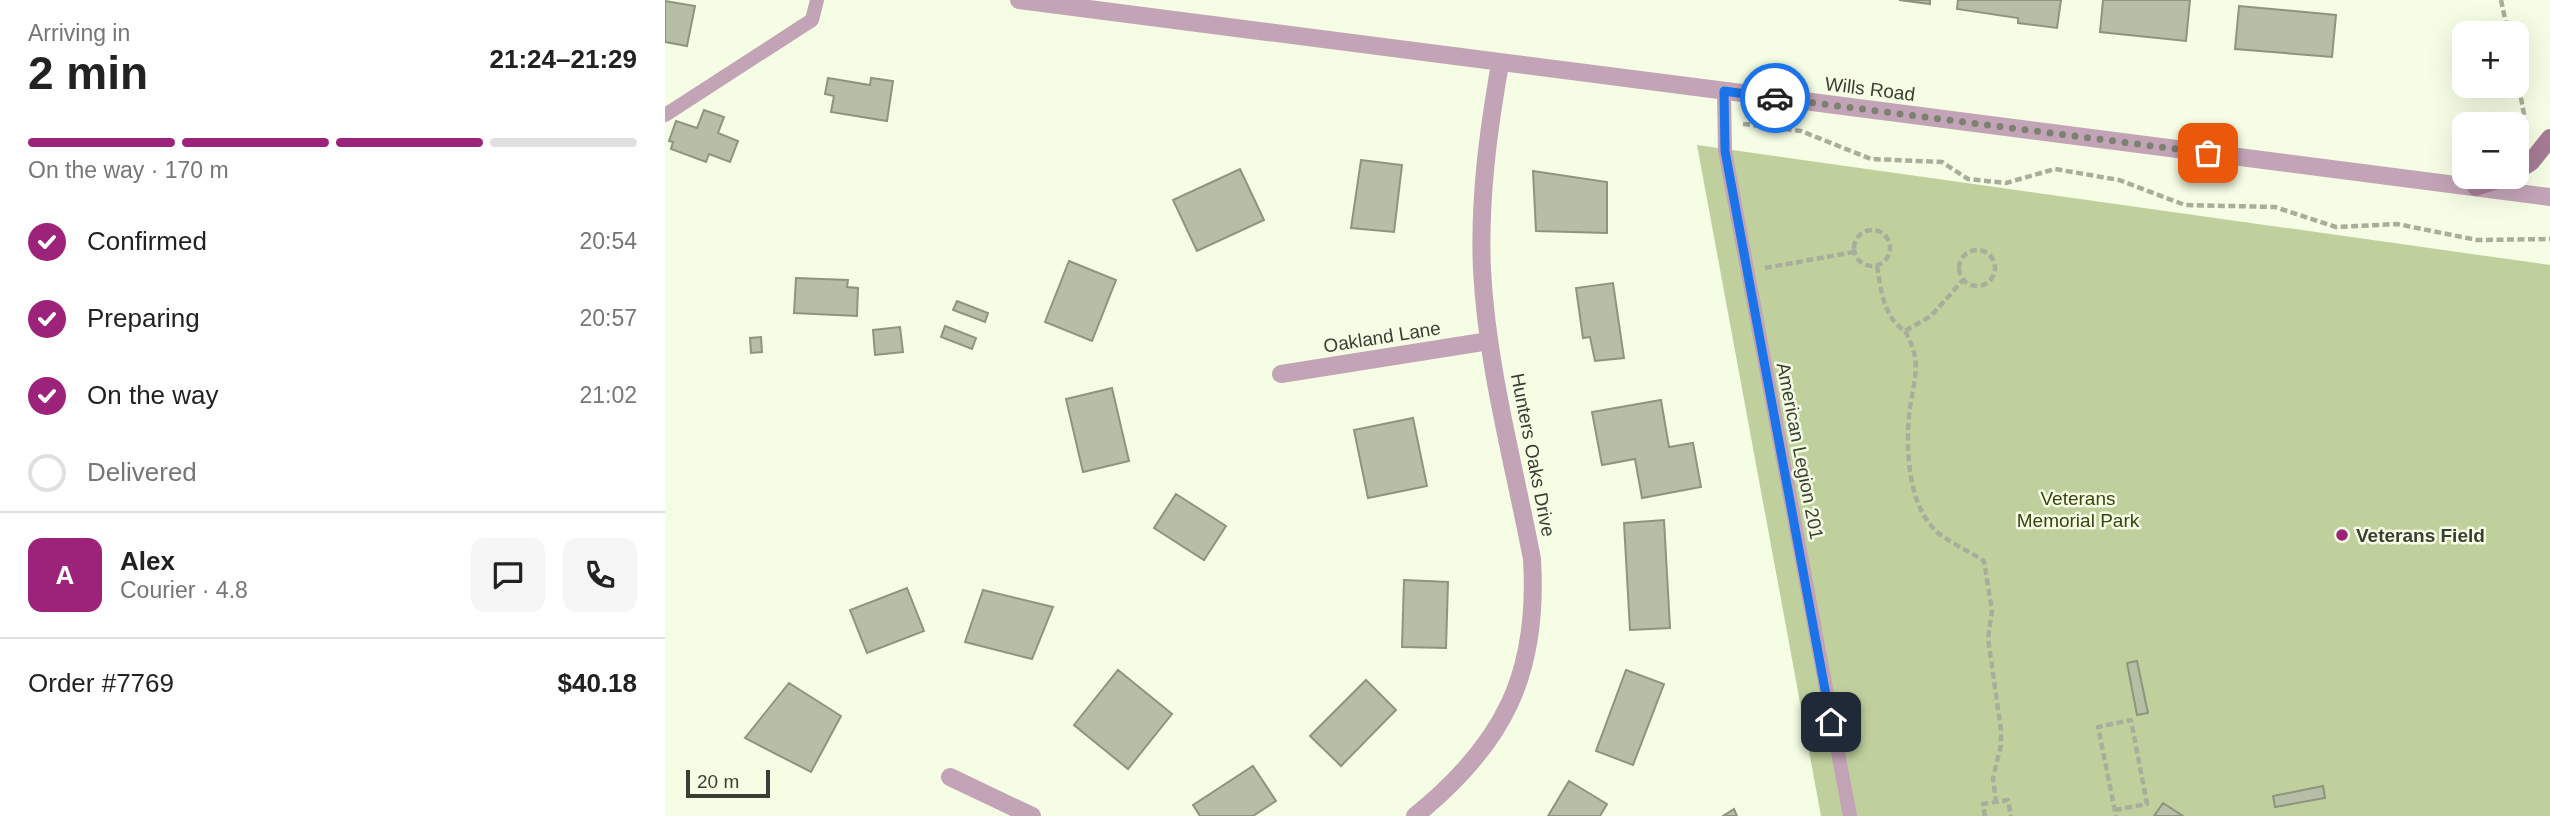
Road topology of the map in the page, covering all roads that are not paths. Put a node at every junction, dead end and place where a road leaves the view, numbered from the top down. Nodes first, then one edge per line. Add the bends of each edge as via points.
1 (817, 0) edge
2 (1019, 0) edge
3 (1121, 7) edge
4 (1500, 64) junction
5 (1724, 91) junction
6 (665, 115) edge
7 (2544, 145) edge
8 (2529, 159) edge
9 (2452, 184) edge
10 (2491, 189) edge
11 (2550, 197) edge
12 (1489, 341) junction
13 (1281, 374) dead end
14 (950, 777) dead end
15 (1032, 816) edge
16 (1416, 816) edge
17 (1850, 816) edge

1 - 6 lane via 812,20
2 - 3 street, Wills Road
3 - 4 street, Wills Road
4 - 5 street, Wills Road
4 - 12 street, Hunters Oaks Drive via 1487,134 1482,202
5 - 9 street, Wills Road
5 - 17 lane, American Legion 201 via 1725,151
7 - 8 main road
10 - 11 street, Wills Road
12 - 13 street, Oakland Lane
12 - 16 street, Hunters Oaks Drive via 1532,559 1531,636 1517,689 1492,738 1458,780
14 - 15 street

